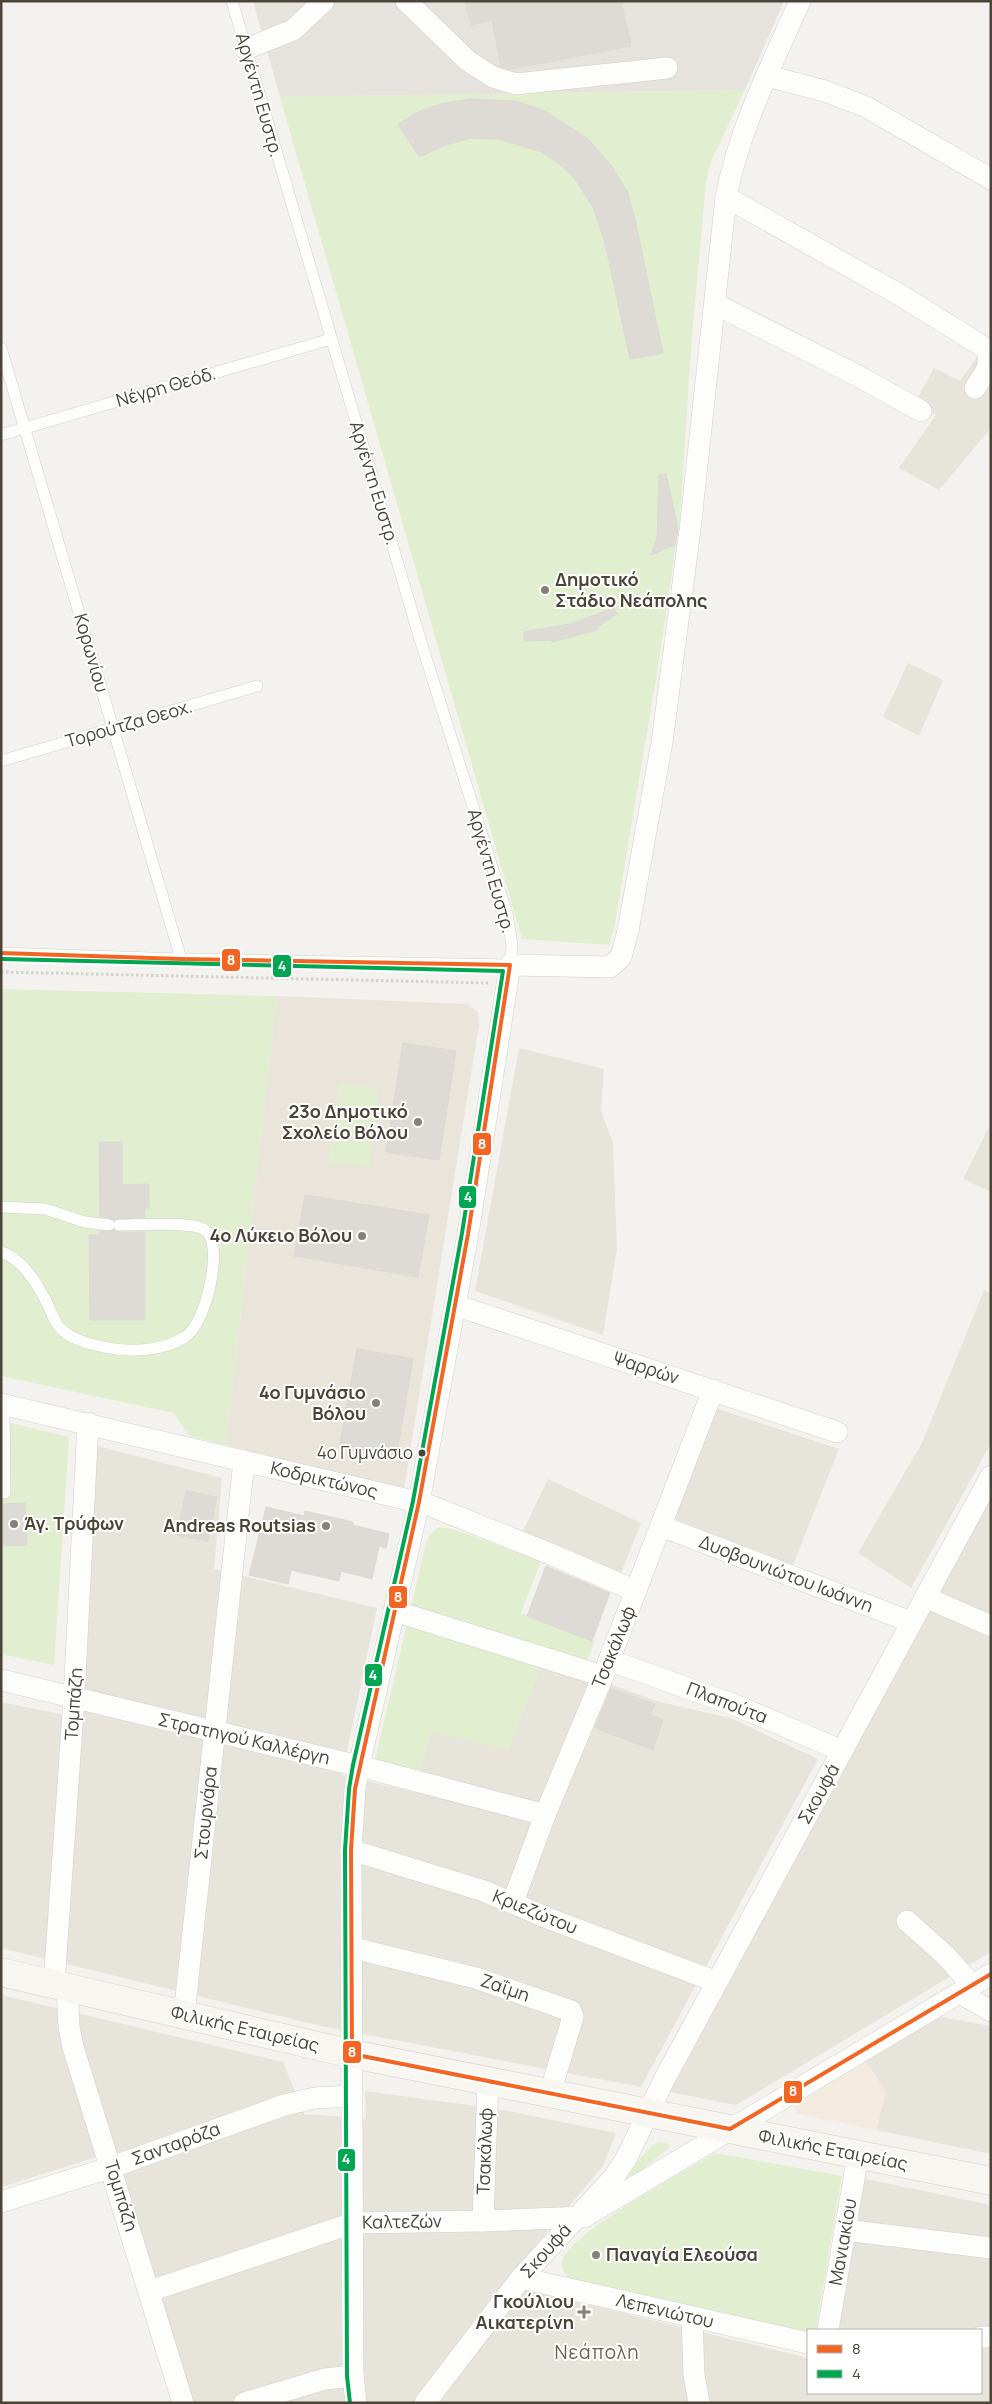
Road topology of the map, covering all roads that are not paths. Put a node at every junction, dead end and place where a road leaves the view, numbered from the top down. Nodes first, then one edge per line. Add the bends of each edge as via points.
1 (232, 1) edge
2 (324, 1) edge
3 (406, 1) edge
4 (800, 1) edge
5 (246, 49) junction
6 (668, 68) dead end
7 (767, 76) junction
8 (991, 179) edge
9 (726, 197) junction
10 (715, 304) junction
11 (331, 339) junction
12 (1, 348) edge
13 (975, 388) dead end
14 (920, 411) dead end
15 (25, 428) junction
16 (1, 435) edge
17 (257, 686) dead end
18 (113, 728) junction
19 (1, 761) edge
20 (1, 953) edge
21 (180, 959) junction
22 (509, 974) junction
23 (1, 1207) edge
24 (1, 1252) edge
25 (455, 1305) junction
26 (713, 1390) junction
27 (2, 1404) edge
28 (88, 1423) junction
29 (837, 1432) dead end
30 (244, 1461) junction
31 (991, 1476) edge
32 (6, 1493) dead end
33 (419, 1502) junction
34 (661, 1526) junction
35 (636, 1591) junction
36 (925, 1597) junction
37 (394, 1611) junction
38 (911, 1622) junction
39 (991, 1626) edge
40 (606, 1668) junction
41 (1, 1680) edge
42 (74, 1698) junction
43 (215, 1733) junction
44 (842, 1751) junction
45 (359, 1766) junction
46 (545, 1815) junction
47 (351, 1850) junction
48 (513, 1902) junction
49 (907, 1921) dead end
50 (353, 1948) junction
51 (1, 1972) edge
52 (991, 1974) edge
53 (717, 1982) junction
54 (61, 1986) junction
55 (966, 1989) junction
56 (991, 2011) edge
57 (184, 2015) junction
58 (352, 2054) junction
59 (488, 2081) junction
60 (550, 2093) junction
61 (352, 2096) junction
62 (647, 2112) junction
63 (730, 2129) junction
64 (858, 2155) junction
65 (112, 2166) junction
66 (991, 2181) edge
67 (1, 2202) edge
68 (575, 2218) junction
69 (482, 2221) junction
70 (353, 2223) junction
71 (845, 2230) junction
72 (991, 2248) edge
73 (521, 2278) junction
74 (150, 2291) junction
75 (692, 2317) junction
76 (828, 2329) edge
77 (807, 2343) edge
78 (353, 2376) junction
79 (183, 2403) edge
80 (244, 2403) edge
81 (356, 2403) edge
82 (425, 2403) edge
83 (700, 2403) edge

1 - 5 lane, Αργέντη Ευστρ.
2 - 5 street via 293,30
3 - 6 street via 468,61 493,77 516,84
4 - 7 street
5 - 11 lane, Αργέντη Ευστρ.
7 - 8 street via 825,91 866,107
7 - 9 street via 732,168
9 - 10 street
9 - 13 street via 900,295 987,350 991,360
10 - 14 street
10 - 22 street via 662,742 621,957 610,967
11 - 15 lane, Νέγρη Θεόδ.
11 - 22 lane, Αργέντη Ευστρ. via 417,629 507,914 512,945
12 - 15 lane, Κορωνίου
15 - 16 lane, Νέγρη Θεόδ.
15 - 18 lane, Κορωνίου
17 - 18 lane, Τορούτζα Θεοχ.
18 - 19 lane, Τορούτζα Θεοχ.
18 - 21 lane, Κορωνίου
20 - 21 lane
21 - 22 lane
22 - 25 street
23 - 24 lane via 45,1208 85,1222 203,1228 209,1233 213,1250 209,1293 202,1318 186,1337 144,1350 122,1350 81,1341 61,1328 22,1266
25 - 26 street, Ψαρρών
25 - 33 street
26 - 29 street, Ψαρρών
26 - 34 street, Τσακάλωφ
27 - 28 street, Κοδρικτώνος
27 - 32 lane
28 - 30 street, Κοδρικτώνος
28 - 42 street, Τομπάζη
30 - 33 street, Κοδρικτώνος
30 - 43 street, Στουρνάρα
31 - 36 street, Σκουφά
33 - 35 street, Κοδρικτώνος
33 - 37 street
34 - 35 street, Τσακάλωφ
34 - 38 street, Δυοβουνιώτου Ιωάννη
35 - 40 street, Τσακάλωφ
36 - 38 street, Σκουφά
36 - 39 street
37 - 40 street, Πλαπούτα
37 - 45 street
38 - 44 street, Σκουφά
40 - 44 street, Πλαπούτα via 740,1707
40 - 46 street, Τσακάλωφ
41 - 42 street, Στρατηγού Καλλέργη
42 - 43 street, Στρατηγού Καλλέργη
42 - 54 street, Τομπάζη
43 - 45 street, Στρατηγού Καλλέργη
43 - 57 street, Στουρνάρα
44 - 53 street, Σκουφά
45 - 46 street, Στρατηγού Καλλέργη
45 - 47 street
46 - 48 street, Τσακάλωφ
47 - 48 street, Κριεζώτου via 447,1878
47 - 50 street
48 - 53 street, Κριεζώτου
49 - 55 street via 945,1955
50 - 58 street
50 - 60 street, Ζαΐμη via 476,1978 571,2010 573,2017
51 - 54 street, Φιλικής Εταιρείας
52 - 55 street, Σκουφά
53 - 62 street, Σκουφά
54 - 57 street, Φιλικής Εταιρείας
54 - 65 street, Τομπάζη via 73,2047
55 - 56 street
55 - 63 street, Σκουφά
57 - 58 street, Φιλικής Εταιρείας
58 - 59 street, Φιλικής Εταιρείας
58 - 61 street
59 - 60 street, Φιλικής Εταιρείας
59 - 69 street, Τσακάλωφ
60 - 62 street, Φιλικής Εταιρείας
61 - 65 street, Σανταρόζα via 314,2098 284,2105
61 - 70 street
62 - 63 street, Φιλικής Εταιρείας
62 - 68 street, Σκουφά via 619,2170
63 - 64 street, Φιλικής Εταιρείας
63 - 68 street, Σκουφά via 598,2210
64 - 66 street, Φιλικής Εταιρείας
64 - 71 street, Μανιακίου
65 - 67 street, Σανταρόζα
65 - 74 street, Τομπάζη
68 - 69 street, Καλτεζών
68 - 73 street, Σκουφά
69 - 70 street, Καλτεζών
70 - 74 street, Καλτεζών
70 - 78 street
71 - 72 street
71 - 76 street, Μανιακίου
73 - 75 street, Λεπενιώτου
73 - 82 street, Σκουφά
74 - 79 street, Τομπάζη
75 - 77 street, Λεπενιώτου
75 - 83 street via 694,2375
78 - 80 street via 326,2379
78 - 81 street

